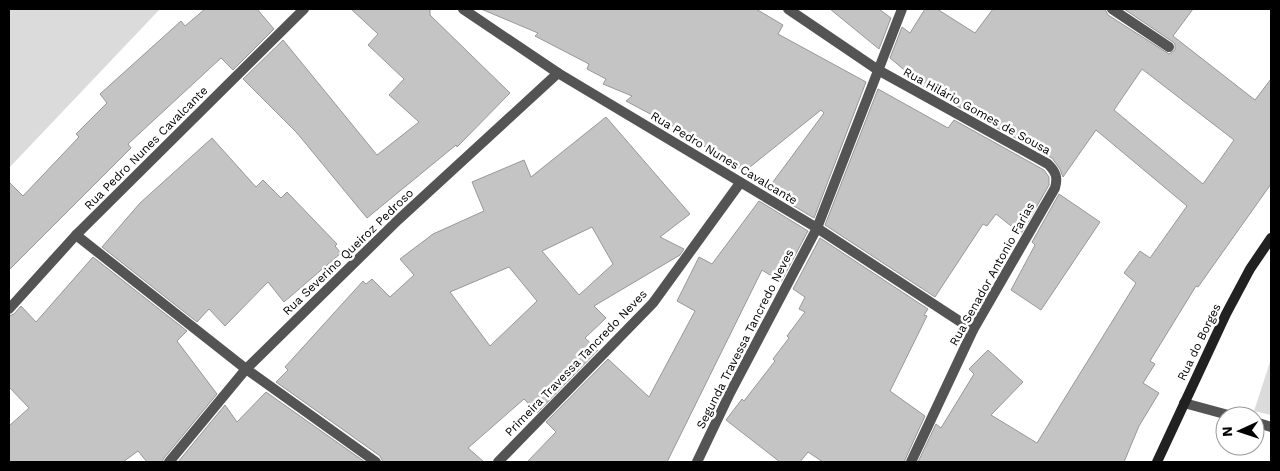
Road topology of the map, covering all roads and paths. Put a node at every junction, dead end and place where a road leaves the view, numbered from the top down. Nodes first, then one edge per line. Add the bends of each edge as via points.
1 (304, 9) edge
2 (463, 9) edge
3 (788, 9) edge
4 (902, 9) edge
5 (1112, 9) edge
6 (1169, 47) dead end
7 (878, 70) junction
8 (558, 73) junction
9 (1058, 179) joint
10 (740, 183) junction
11 (817, 228) junction
12 (76, 235) junction
13 (1271, 238) edge
14 (9, 309) edge
15 (973, 330) junction
16 (246, 369) junction
17 (1184, 403) junction
18 (1215, 411) edge
19 (169, 462) edge
20 (376, 462) edge
21 (498, 462) edge
22 (696, 462) edge
23 (911, 462) edge
24 (1157, 462) edge

1 - 12 street, Rua Pedro Nunes Cavalcante
2 - 8 street, Rua Pedro Nunes Cavalcante
3 - 7 street, Rua Hilário Gomes de Sousa
4 - 7 street, Segunda Travessa Tancredo Neves
5 - 6 street
7 - 9 street, Rua Hilário Gomes de Sousa via 1048,164
7 - 11 street, Segunda Travessa Tancredo Neves
8 - 10 street, Rua Pedro Nunes Cavalcante
8 - 16 street, Rua Severino Queiroz Pedroso via 398,220
9 - 15 street, Rua Senador Antonio Farias
10 - 11 street, Rua Pedro Nunes Cavalcante
10 - 21 street, Primeira Travessa Tancredo Neves via 653,303
11 - 15 street, Rua Pedro Nunes Cavalcante
11 - 22 street, Segunda Travessa Tancredo Neves
12 - 14 street, Rua Pedro Nunes Cavalcante
12 - 16 street
13 - 17 street, Rua do Borges via 1226,314
15 - 23 street, Rua Senador Antonio Farias
16 - 19 street, Rua Severino Queiroz Pedroso
16 - 20 street
17 - 18 street
17 - 24 street, Rua do Borges

